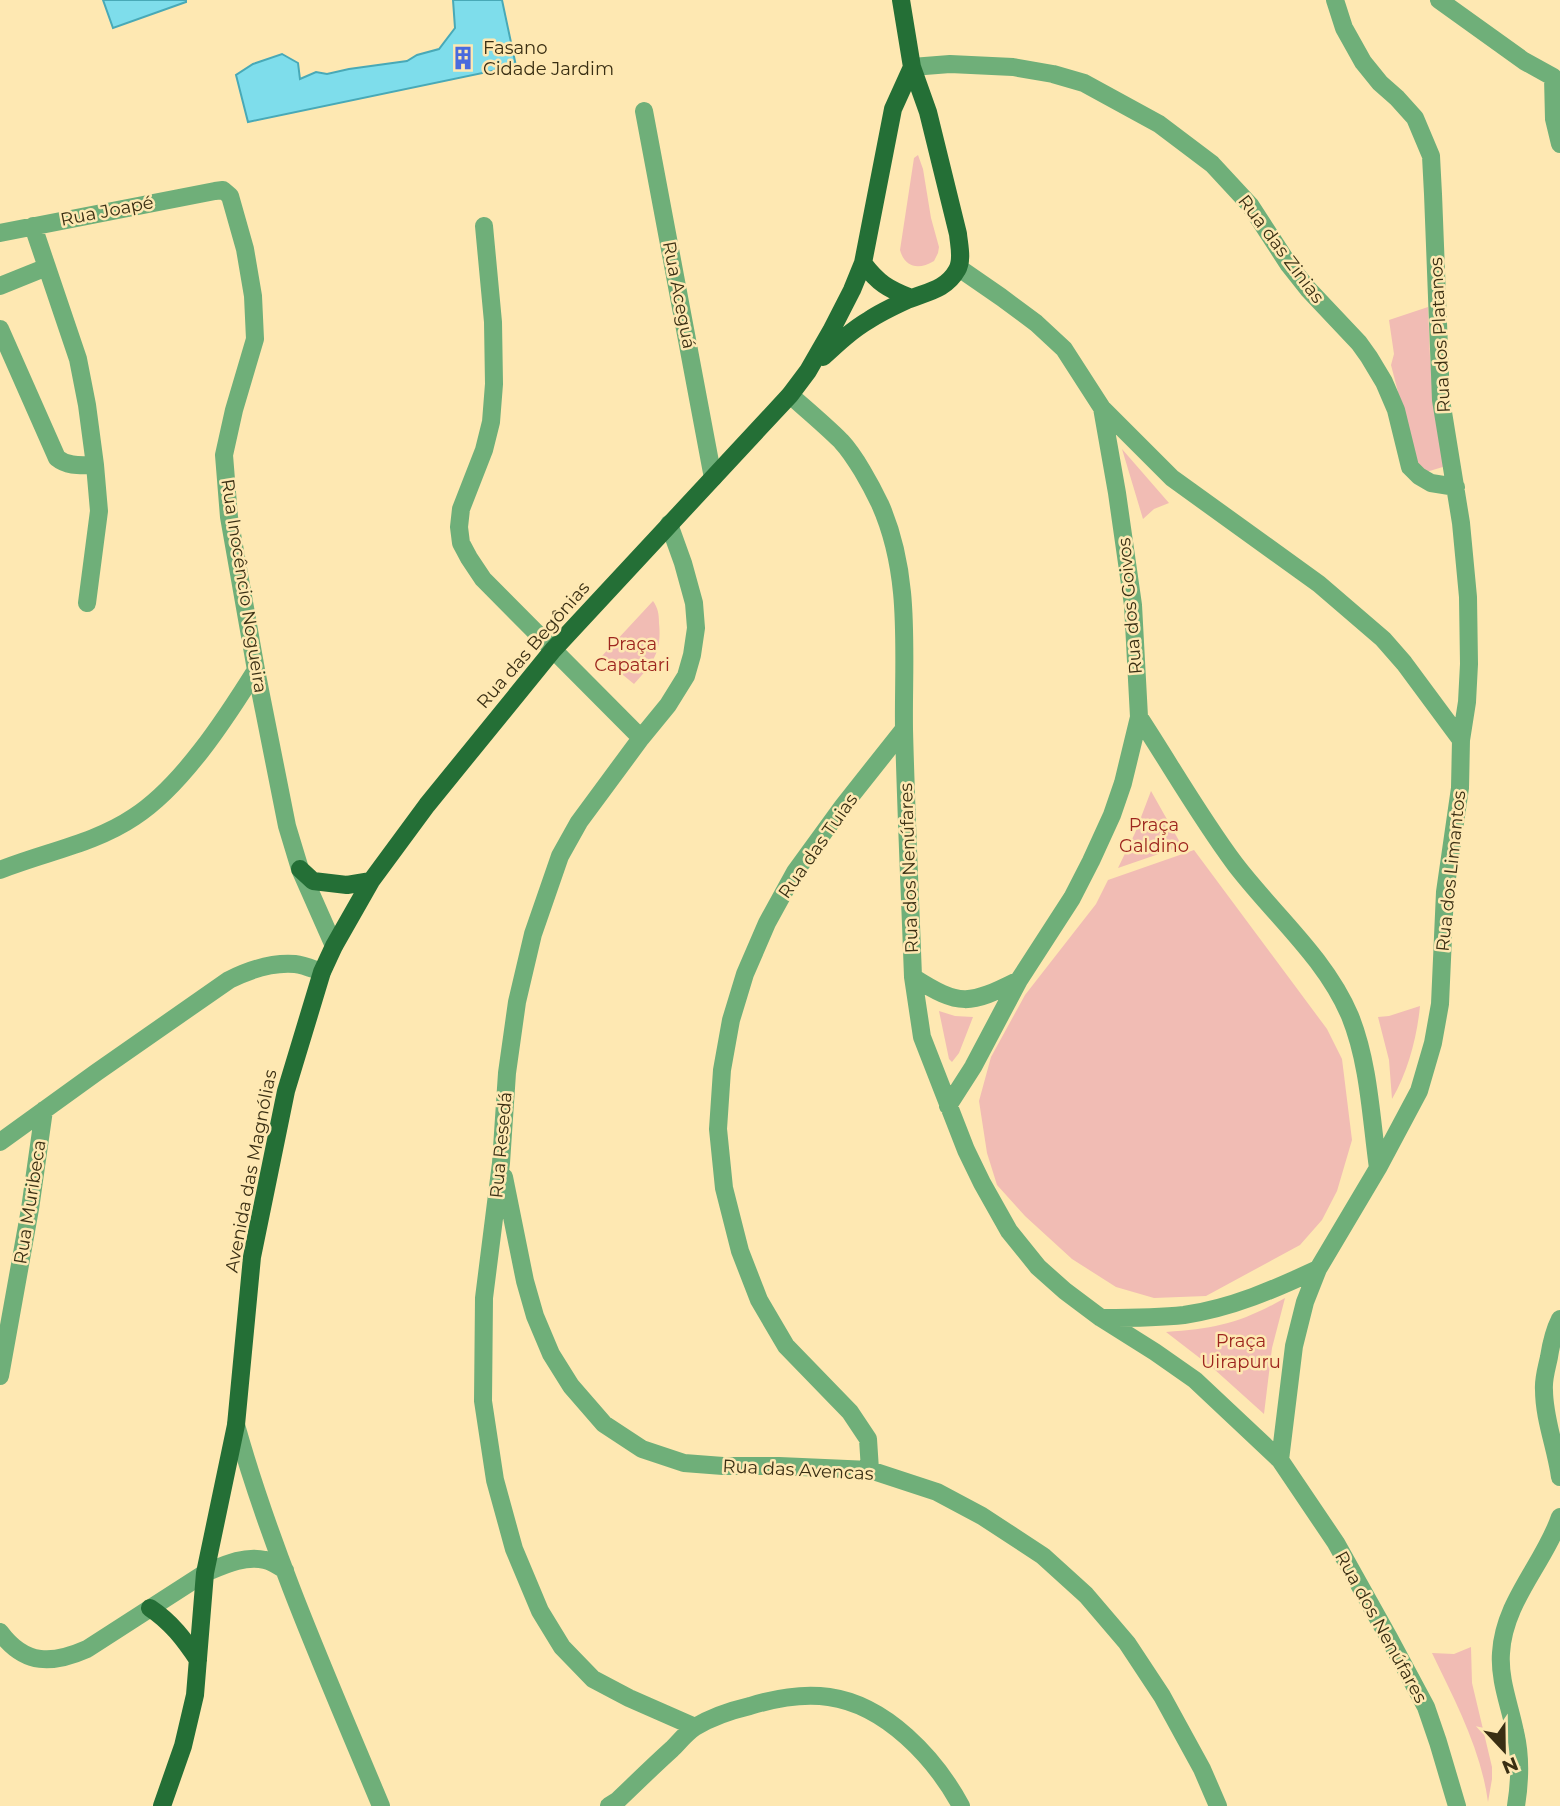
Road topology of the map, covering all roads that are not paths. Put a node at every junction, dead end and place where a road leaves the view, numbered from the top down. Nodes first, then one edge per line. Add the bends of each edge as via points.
1 (901, 0) edge
2 (1335, 0) edge
3 (1439, 0) edge
4 (912, 66) junction
5 (1557, 69) edge
6 (893, 109) junction
7 (644, 111) dead end
8 (928, 112) junction
9 (1560, 144) edge
10 (215, 191) joint
11 (33, 226) junction
12 (484, 226) dead end
13 (0, 233) edge
14 (863, 263) junction
15 (47, 267) junction
16 (959, 268) junction
17 (0, 286) edge
18 (911, 298) junction
19 (0, 329) edge
20 (808, 371) junction
21 (790, 395) junction
22 (1102, 408) junction
23 (95, 465) junction
24 (713, 478) junction
25 (1456, 487) junction
26 (669, 523) junction
27 (87, 603) dead end
28 (553, 650) junction
29 (256, 670) junction
30 (1139, 717) junction
31 (904, 729) junction
32 (641, 738) junction
33 (1461, 740) junction
34 (300, 869) junction
35 (0, 870) edge
36 (371, 881) junction
37 (334, 946) junction
38 (322, 972) junction
39 (912, 977) junction
40 (1019, 980) junction
41 (948, 1106) junction
42 (44, 1110) junction
43 (0, 1143) edge
44 (501, 1163) junction
45 (1378, 1168) junction
46 (1318, 1269) junction
47 (1101, 1318) junction
48 (1560, 1320) edge
49 (0, 1376) edge
50 (1544, 1388) junction
51 (1560, 1401) edge
52 (236, 1425) junction
53 (1280, 1460) junction
54 (870, 1471) junction
55 (1560, 1477) edge
56 (1560, 1517) edge
57 (285, 1570) junction
58 (205, 1573) junction
59 (149, 1608) junction
60 (0, 1633) edge
61 (198, 1660) junction
62 (695, 1727) junction
63 (162, 1806) edge
64 (381, 1806) edge
65 (609, 1806) edge
66 (961, 1806) edge
67 (1218, 1806) edge
68 (1457, 1806) edge
69 (1516, 1806) edge

1 - 4 main road
2 - 25 street, Rua dos Platanos via 1363,62 1415,118 1431,156 1441,400
3 - 5 street via 1524,61
4 - 6 main road, Rua das Begônias
4 - 8 main road
4 - 25 street, Rua das Zinias via 1013,67 1084,83 1159,124 1212,164 1250,205 1308,289 1369,357 1396,410 1410,467 1431,483
5 - 9 street via 1554,120
6 - 8 main road via 912,105
6 - 14 main road, Rua das Begônias
7 - 24 street, Rua Aceguá
8 - 16 main road via 958,234
10 - 11 street, Rua Joapé
10 - 29 street, Rua Inocêncio Nogueira via 230,196 246,249 253,296 256,339 224,456 229,517
11 - 13 street, Rua Joapé
11 - 15 street
12 - 28 street via 493,322 493,396 484,450 461,509 461,543 483,579
14 - 18 main road via 885,287
14 - 20 main road, Rua das Begônias
15 - 17 street
15 - 23 street via 78,359
16 - 18 main road, Rua das Begônias via 941,287
16 - 22 street, Rua dos Goivos via 1064,349
18 - 20 main road, Rua das Begônias via 847,334
19 - 23 street via 57,458 73,465
20 - 21 main road, Rua das Begônias
21 - 24 main road, Rua das Begônias
21 - 31 street, Rua dos Nenúfares via 843,443 868,481 893,540 904,608
22 - 30 street, Rua dos Goivos via 1133,605
22 - 33 street via 1172,478 1319,584 1383,639
23 - 27 street via 99,510
24 - 26 main road, Rua das Begônias
25 - 33 street, Rua dos Platanos via 1468,597 1467,702
26 - 28 main road, Rua das Begônias
26 - 32 street, Rua Resedá via 684,563 696,628 686,676
28 - 32 street
28 - 36 main road, Rua das Begônias
29 - 34 street, Rua Inocêncio Nogueira
29 - 35 street via 201,750 162,796 133,818 93,838
30 - 40 street, Rua dos Goivos via 1112,815 1072,898
30 - 45 street via 1236,865 1336,989 1360,1046
31 - 39 street, Rua dos Nenúfares
31 - 54 street, Rua das Tuias via 795,872 767,923 731,1020 718,1129 724,1188 740,1251 759,1300 786,1346 850,1412 868,1439
32 - 44 street, Rua Resedá via 579,822 560,856 533,934 515,1013
33 - 45 street, Rua dos Limantos via 1433,1043 1419,1091
34 - 36 main road via 313,881 346,885
34 - 37 street, Rua Inocêncio Nogueira
36 - 37 main road, Rua das Begônias
37 - 38 main road, Rua das Begônias
38 - 42 street via 295,964 275,965 229,980
38 - 52 main road, Avenida das Magnólias via 286,1091 252,1257
39 - 40 street via 960,1000 991,995
39 - 41 street, Rua dos Nenúfares via 922,1037
40 - 41 street, Rua dos Goivos
41 - 47 street, Rua dos Nenúfares via 1009,1231 1038,1267
42 - 43 street
42 - 49 street, Rua Muribeca
44 - 54 street, Rua das Avencas via 535,1316 571,1386 604,1424 642,1449 684,1463
44 - 62 street, Rua Resedá via 484,1298 482,1401 495,1480 514,1549 540,1611 562,1647 593,1679
45 - 46 street, Rua dos Limantos
46 - 47 street via 1228,1306 1185,1315
46 - 53 street, Rua dos Limantos via 1294,1346
47 - 53 street via 1195,1380
48 - 50 street
50 - 51 street
50 - 55 street
52 - 57 street, Avenida das Magnólias
52 - 58 main road, Avenida das Magnólias
53 - 68 street, Rua dos Nenúfares via 1336,1543 1426,1707
54 - 67 street, Rua das Avencas via 937,1492 982,1516 1043,1556 1086,1595 1127,1643 1162,1696
56 - 69 street via 1517,1597 1500,1654 1519,1759
57 - 58 street via 268,1560 254,1559
57 - 64 street, Avenida das Magnólias
58 - 59 street
58 - 61 main road, Avenida das Magnólias
59 - 60 street via 87,1649 51,1661 17,1649
59 - 61 main road via 177,1630
61 - 63 main road, Avenida das Magnólias via 183,1746
62 - 65 street
62 - 66 street via 773,1699 831,1697 863,1707 911,1739 935,1764

